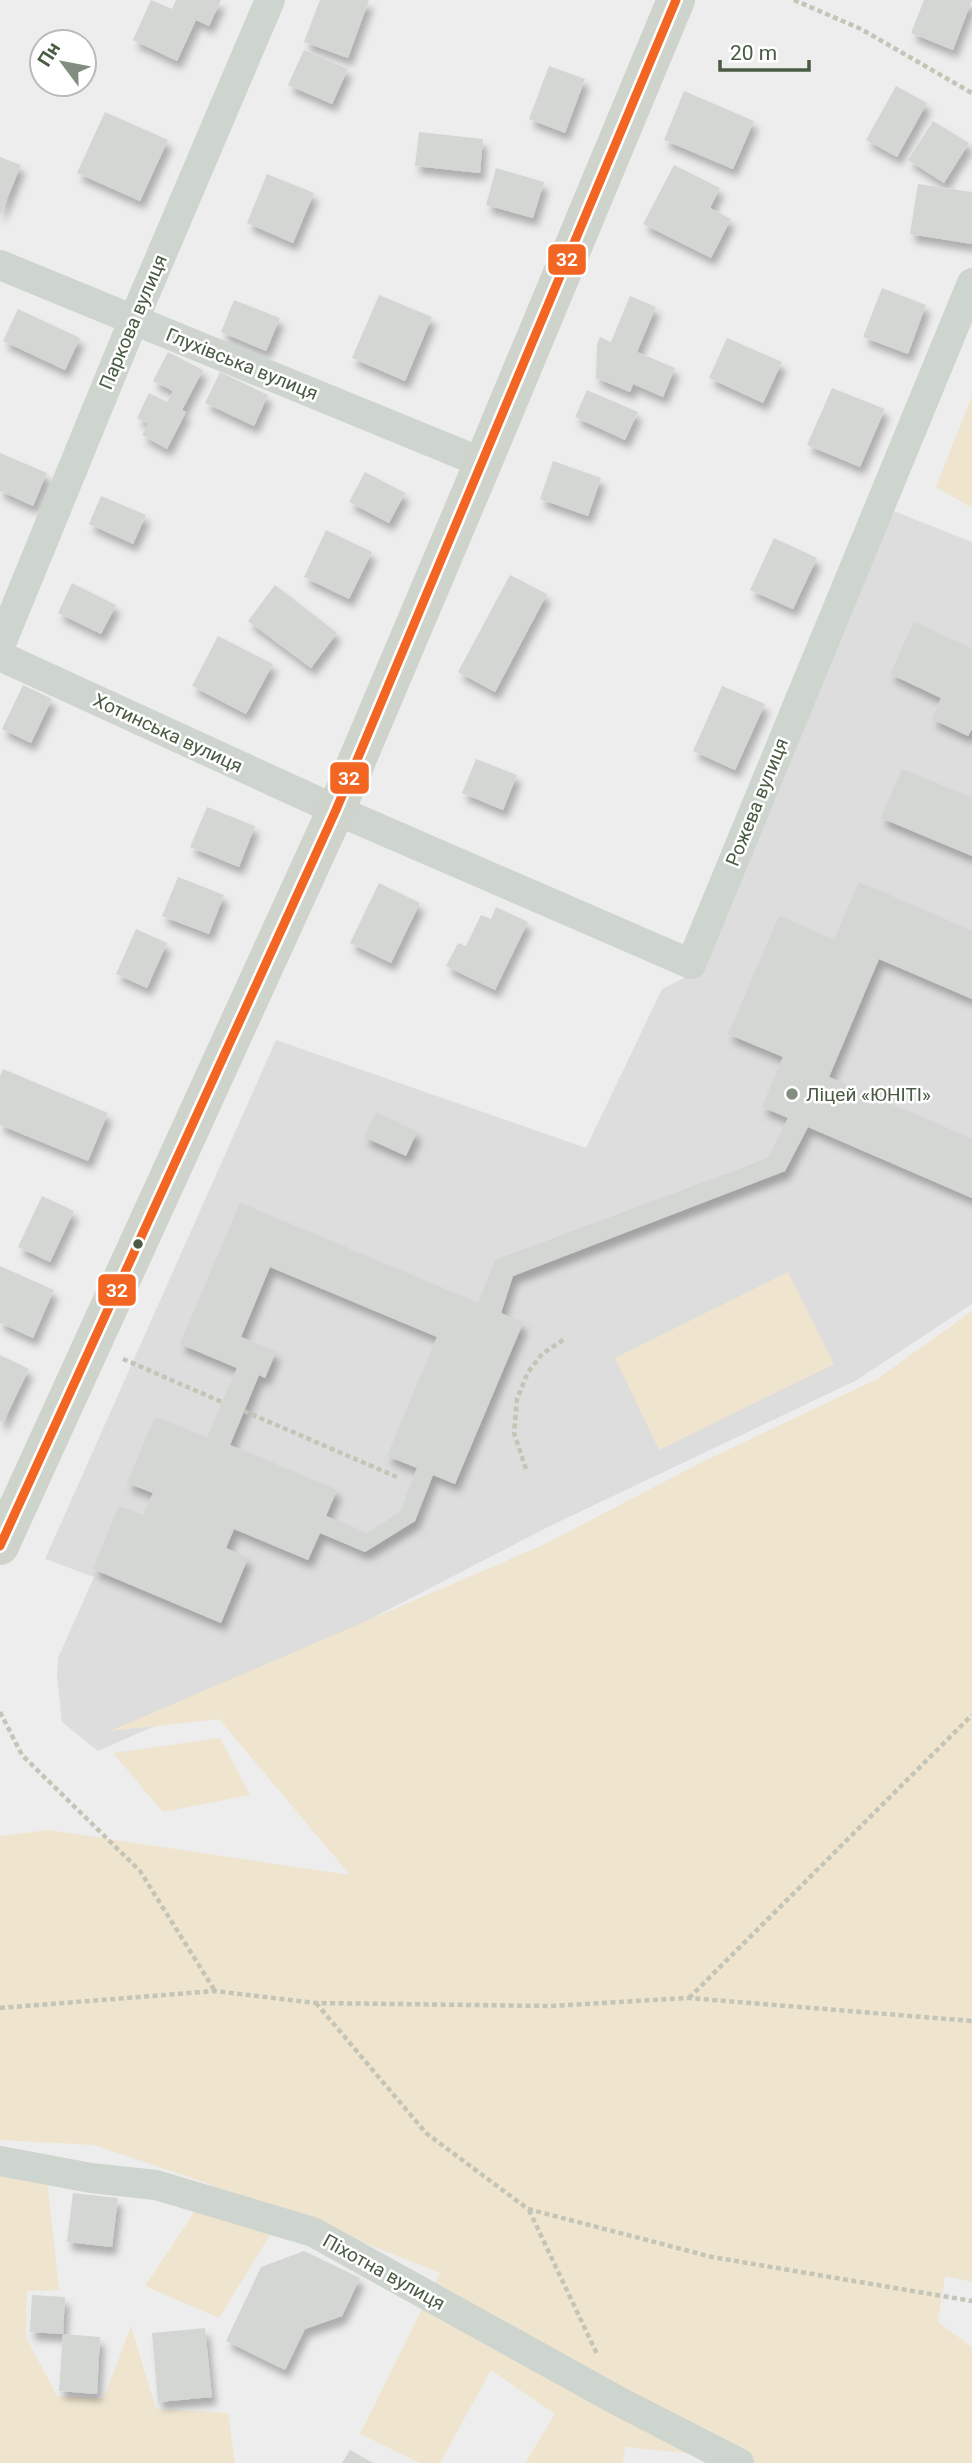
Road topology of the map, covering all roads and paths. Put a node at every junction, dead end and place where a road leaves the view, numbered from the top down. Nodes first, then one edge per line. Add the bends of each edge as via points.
1 (270, 0) edge
2 (676, 0) edge
3 (794, 0) edge
4 (972, 93) edge
5 (0, 265) edge
6 (972, 284) edge
7 (134, 319) junction
8 (483, 463) junction
9 (0, 646) edge
10 (0, 656) edge
11 (335, 810) junction
12 (566, 1338) dead end
13 (122, 1359) dead end
14 (222, 1402) dead end
15 (244, 1411) dead end
16 (526, 1469) dead end
17 (397, 1476) dead end
18 (0, 1546) edge
19 (0, 1712) edge
20 (972, 1715) edge
21 (215, 1991) junction
22 (689, 1998) junction
23 (316, 2003) junction
24 (0, 2008) edge
25 (972, 2021) edge
26 (0, 2161) edge
27 (528, 2210) junction
28 (972, 2301) edge
29 (620, 2402) junction
30 (739, 2463) edge

1 - 7 street, Паркова вулиця
2 - 8 main road
3 - 4 path via 861,29
5 - 7 street, Глухівська вулиця
6 - 11 street, Рожева вулиця via 691,964
7 - 8 street, Глухівська вулиця
7 - 9 street, Паркова вулиця
8 - 11 main road
10 - 11 street, Хотинська вулиця
11 - 18 main road
12 - 16 path via 542,1354 517,1399 514,1433
13 - 14 path
15 - 17 path
19 - 21 path via 22,1755 140,1871
20 - 22 path
21 - 23 path
21 - 24 path
22 - 23 path via 551,2006
22 - 25 path
23 - 27 path via 426,2133
26 - 29 street, Піхотна вулиця via 156,2185 313,2232
27 - 28 path via 712,2256
27 - 29 path
29 - 30 street, Піхотна вулиця

